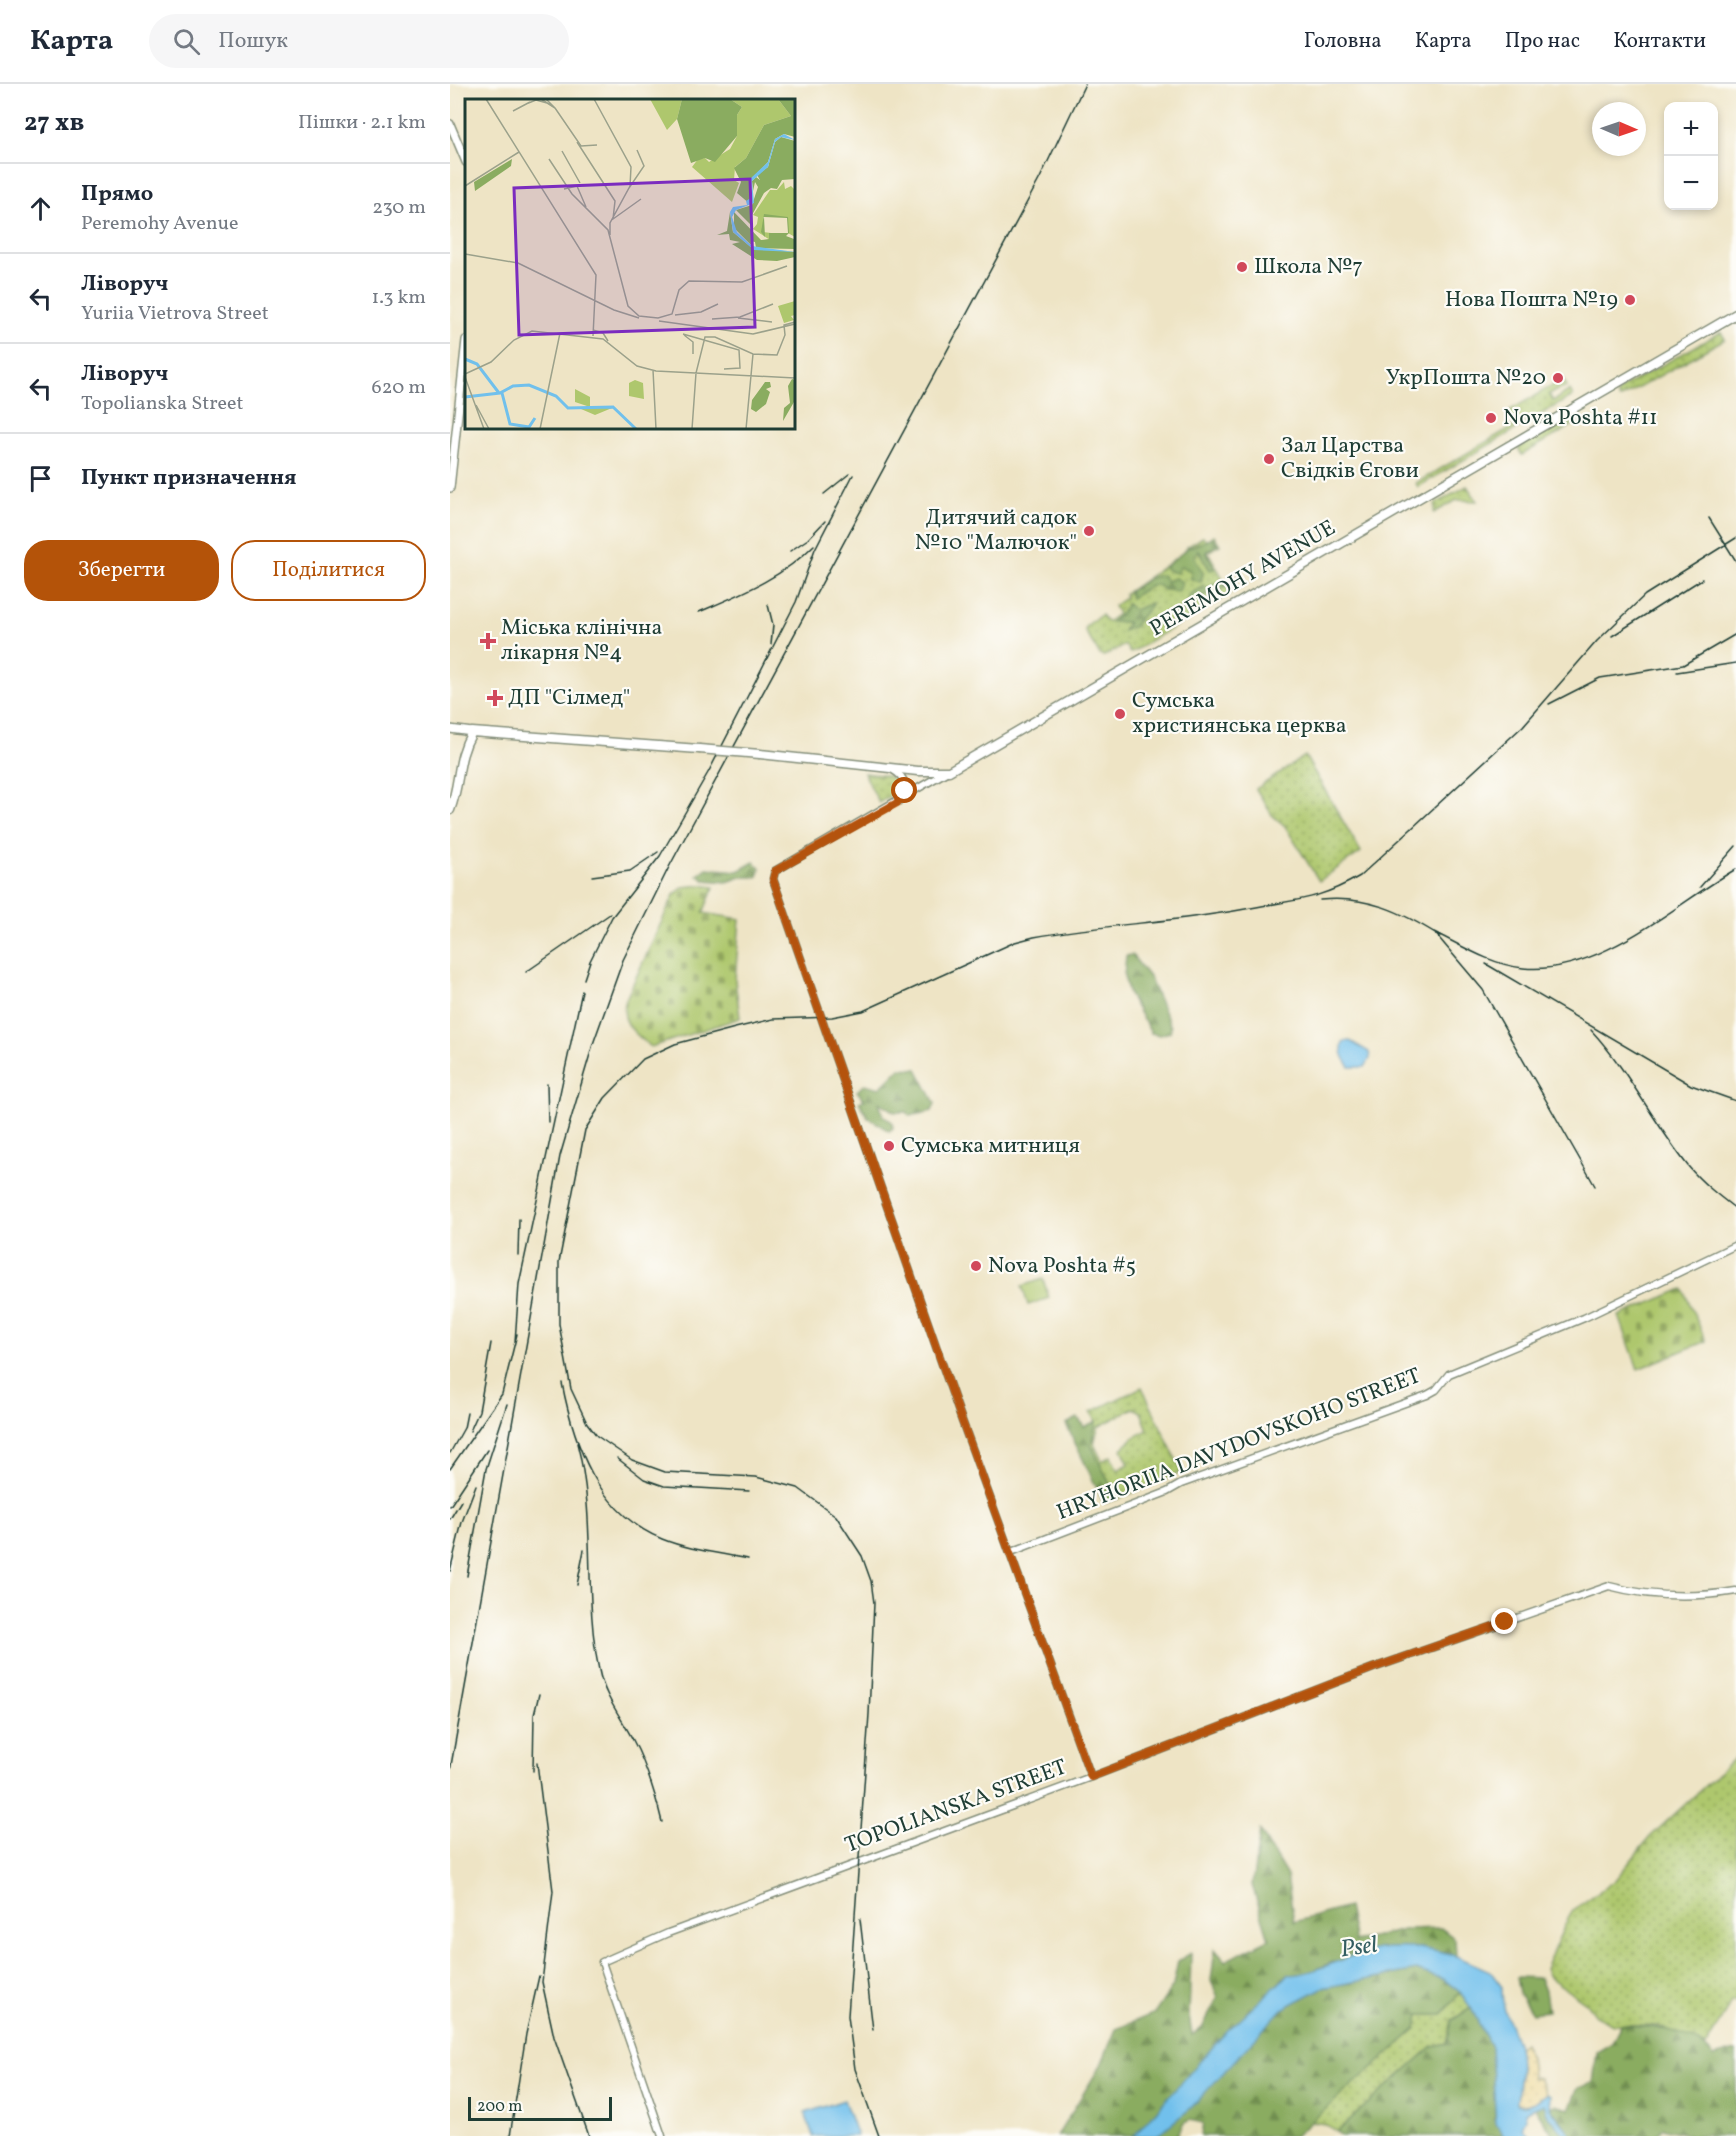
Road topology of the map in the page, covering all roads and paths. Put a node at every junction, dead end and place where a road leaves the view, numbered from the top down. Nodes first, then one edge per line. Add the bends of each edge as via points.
1 (450, 124) edge
2 (465, 160) edge
3 (1736, 314) edge
4 (465, 348) edge
5 (453, 438) edge
6 (450, 488) edge
7 (450, 729) edge
8 (472, 732) junction
9 (887, 768) junction
10 (949, 771) junction
11 (897, 803) junction
12 (450, 810) edge
13 (1736, 1245) edge
14 (1011, 1552) junction
15 (1736, 1591) edge
16 (1091, 1777) junction
17 (662, 2136) edge

1 - 2 main road
3 - 10 main road, PEREMOHY AVENUE
4 - 5 main road
5 - 6 main road
7 - 8 main road
8 - 9 main road, bridge
8 - 12 main road via 461,751
9 - 10 main road
9 - 11 street via 903,777 905,783
10 - 11 street, PEREMOHY AVENUE
11 - 14 street, PEREMOHY AVENUE via 775,871 773,879
13 - 14 street, HRYHORIIA DAVYDOVSKOHO STREET via 1584,1318 1449,1374 1427,1395
14 - 16 street
15 - 16 street, TOPOLIANSKA STREET via 1668,1595 1609,1586 1373,1668
16 - 17 street, TOPOLIANSKA STREET via 668,1933 602,1962

